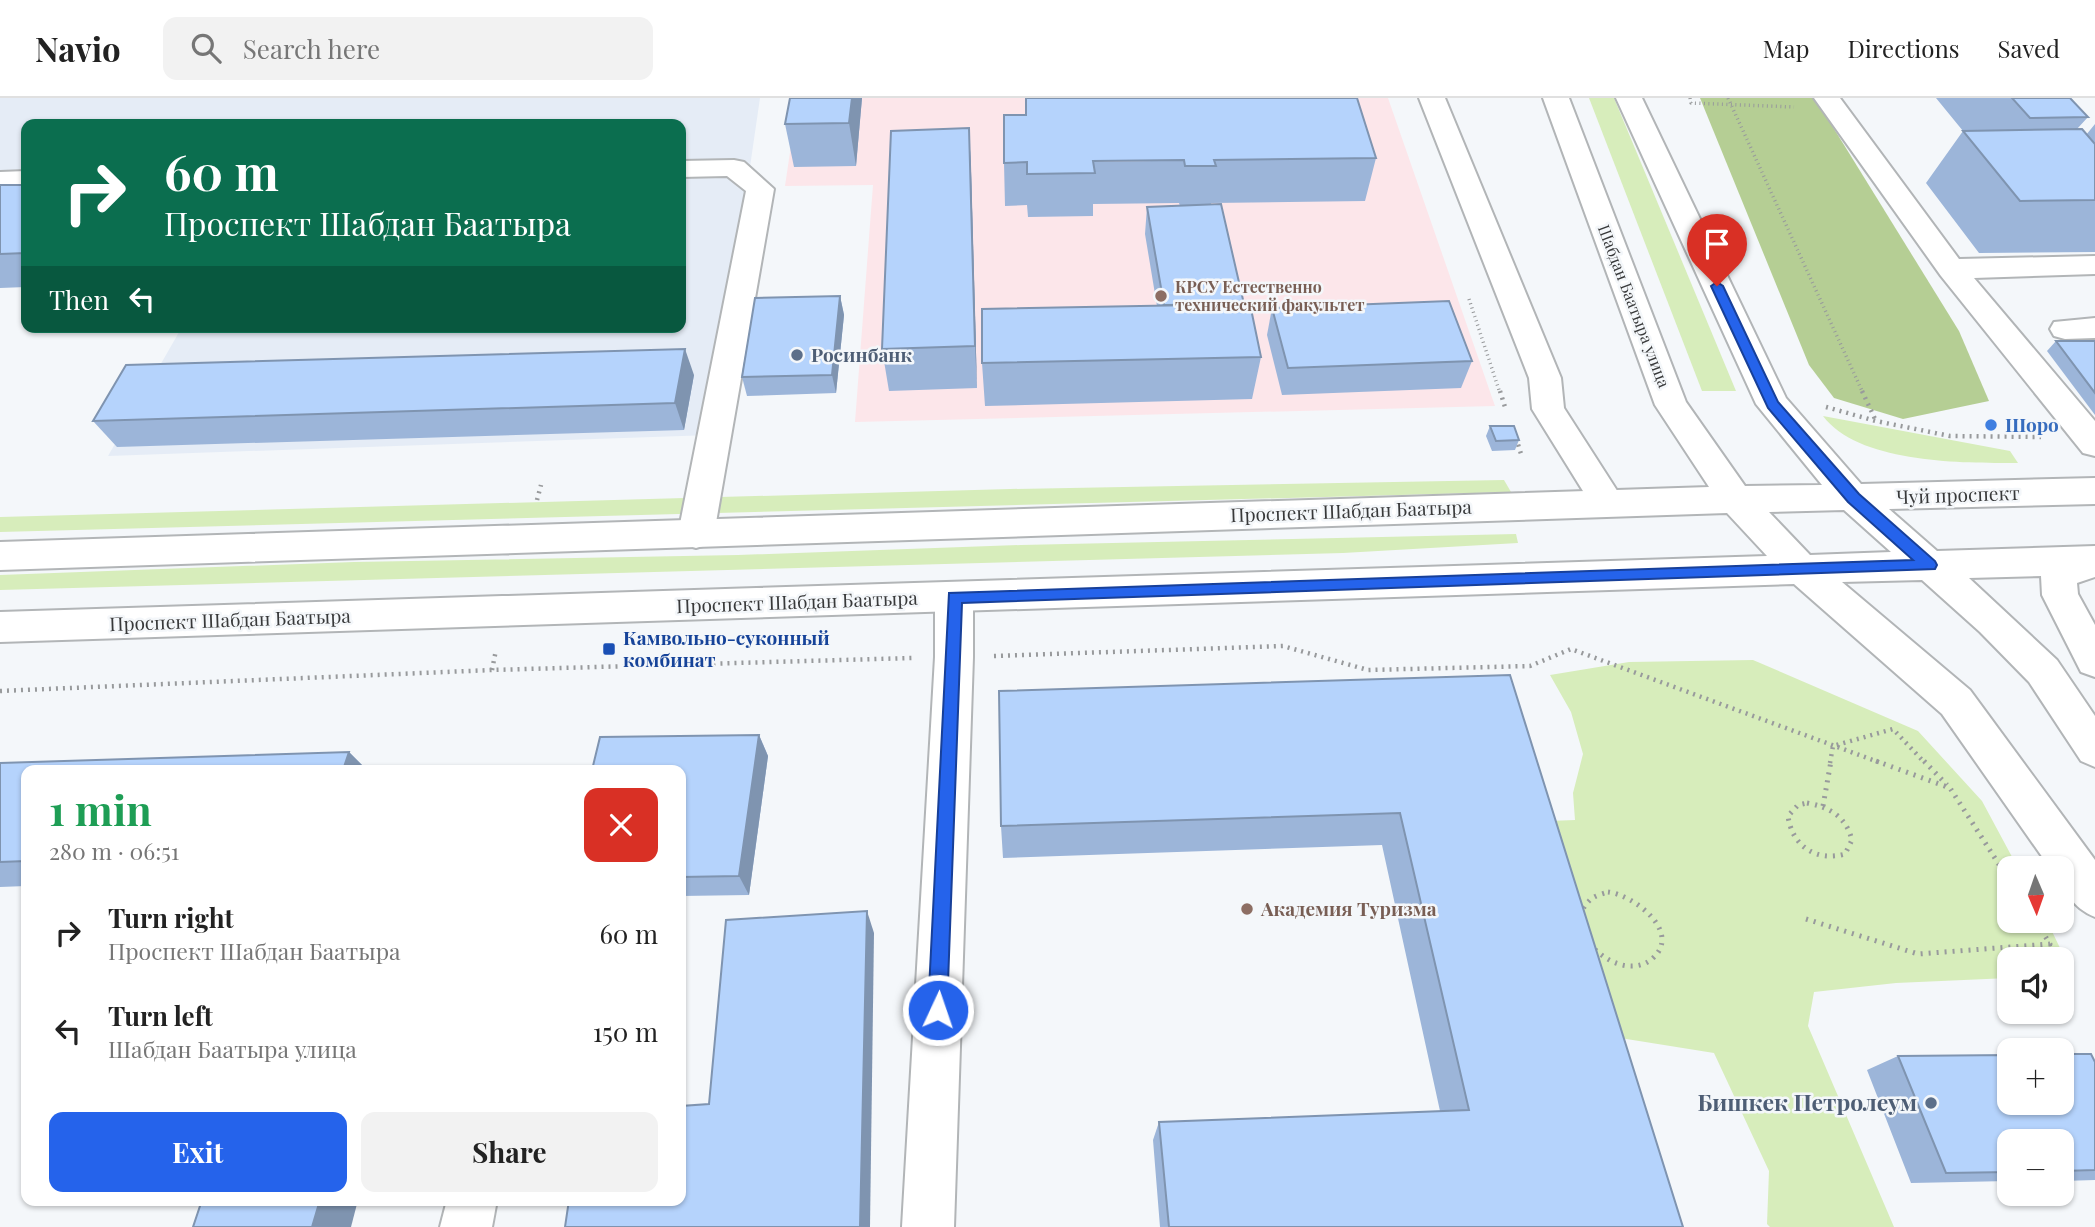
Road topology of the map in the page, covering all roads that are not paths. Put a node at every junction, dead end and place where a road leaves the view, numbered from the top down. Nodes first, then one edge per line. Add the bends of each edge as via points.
1 (1432, 98) edge
2 (1556, 98) edge
3 (1629, 98) edge
4 (1830, 103) edge
5 (686, 169) edge
6 (21, 179) edge
7 (0, 180) edge
8 (2095, 265) edge
9 (1951, 269) junction
10 (2091, 440) edge
11 (2095, 491) edge
12 (1853, 498) junction
13 (1736, 500) junction
14 (1608, 503) junction
15 (696, 534) junction
16 (0, 556) edge
17 (2095, 561) edge
18 (1929, 565) junction
19 (1801, 569) junction
20 (954, 597) junction
21 (0, 627) edge
22 (2095, 661) edge
23 (2095, 749) edge
24 (2095, 896) edge
25 (471, 1206) edge
26 (466, 1227) edge
27 (928, 1227) edge

1 - 14 main road via 1545,378 1548,409
2 - 13 main road, Шабдан Баатыра улица via 1671,405
3 - 12 main road via 1772,404
4 - 9 main road
5 - 15 main road via 734,168 761,189
6 - 7 main road
8 - 9 main road
9 - 10 main road
11 - 12 main road, Чуй проспект
12 - 13 main road, Чуй проспект
12 - 18 main road
13 - 14 main road, Проспект Шабдан Баатыра
13 - 19 main road, Шабдан Баатыра улица
14 - 15 main road, Проспект Шабдан Баатыра
15 - 16 main road, Проспект Шабдан Баатыра
17 - 18 main road
17 - 22 main road via 2069,569 2058,578 2060,595
18 - 19 main road, Проспект Шабдан Баатыра
18 - 23 main road via 2043,671
19 - 20 main road, Проспект Шабдан Баатыра
19 - 24 main road, Шабдан Баатыра улица via 1956,702
20 - 21 main road, Проспект Шабдан Баатыра
20 - 27 main road
25 - 26 main road

